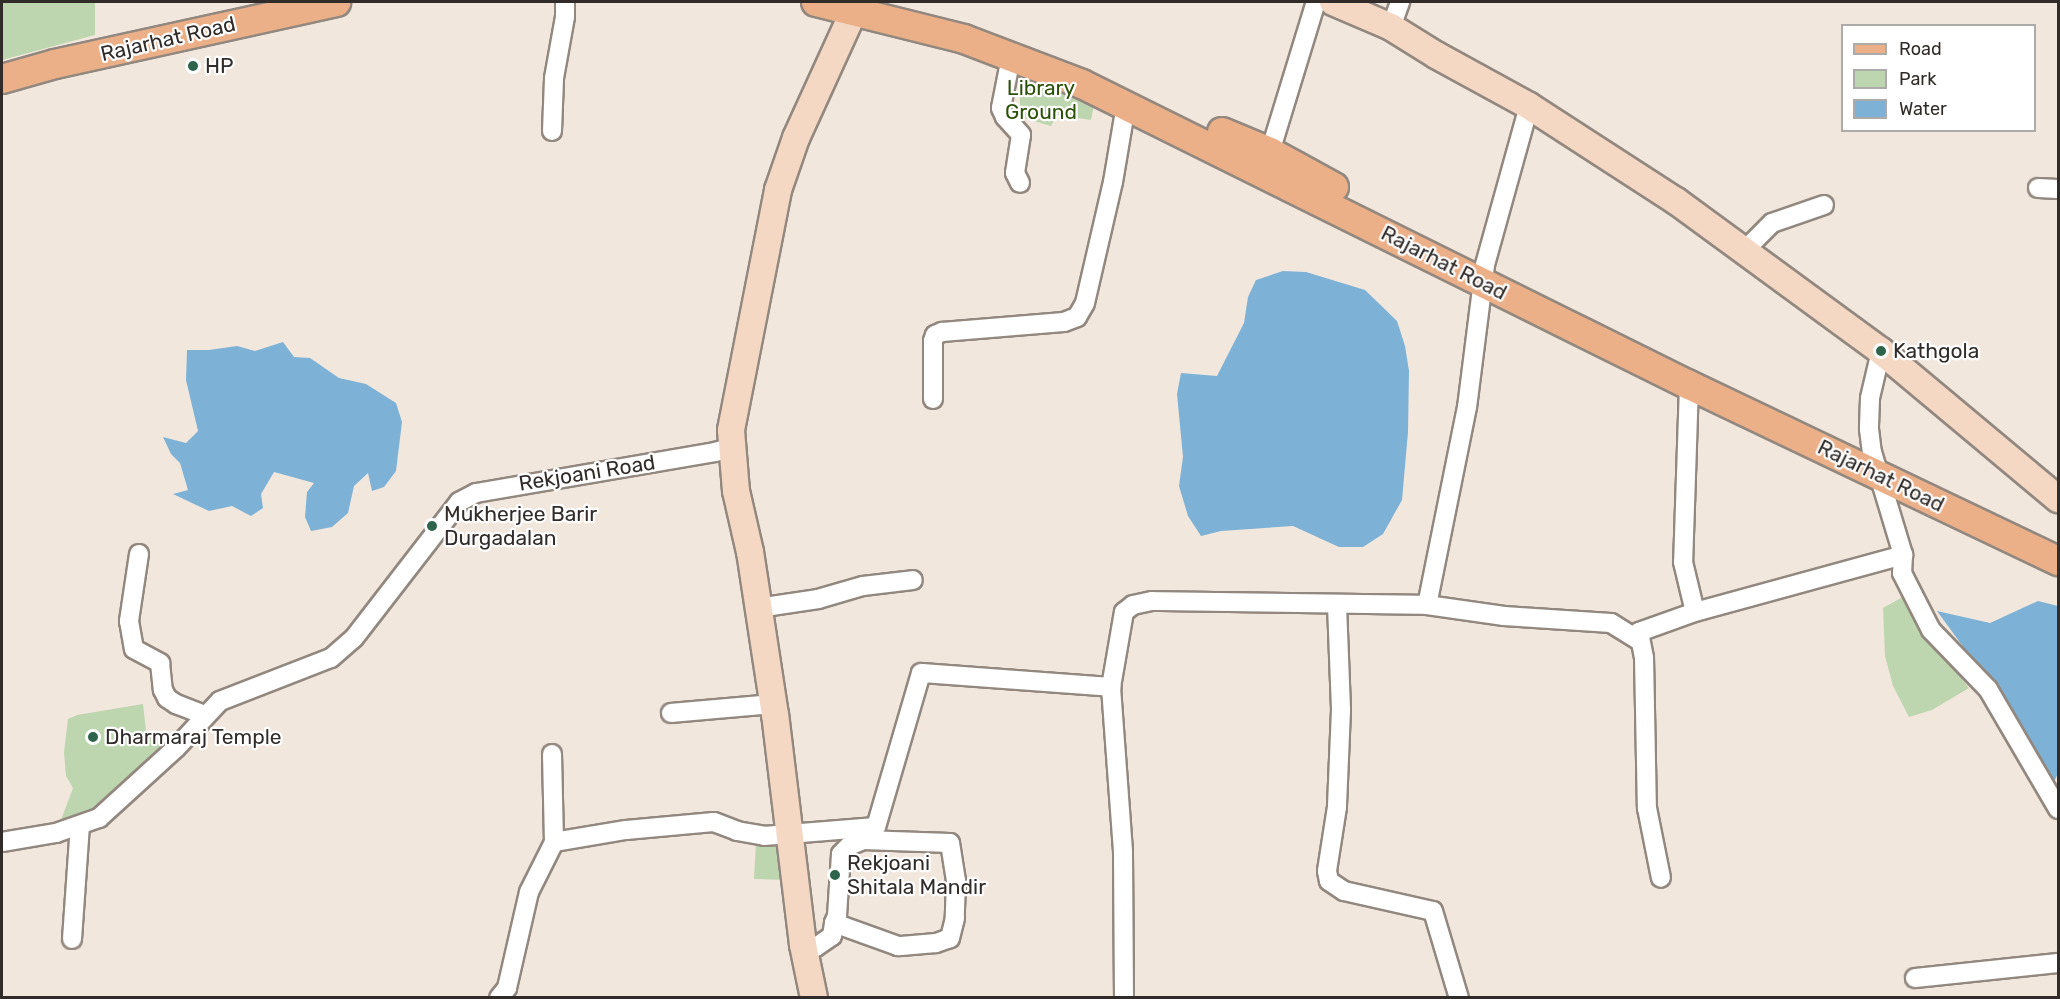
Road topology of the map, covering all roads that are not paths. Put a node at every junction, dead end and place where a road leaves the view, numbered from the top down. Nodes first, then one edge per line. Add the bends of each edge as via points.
1 (269, 2) edge
2 (336, 2) edge
3 (565, 2) edge
4 (816, 2) edge
5 (892, 2) edge
6 (1316, 2) edge
7 (1333, 2) edge
8 (1400, 2) edge
9 (857, 6) edge
10 (1391, 27) junction
11 (1011, 57) junction
12 (2, 65) edge
13 (2, 79) edge
14 (1126, 105) junction
15 (1529, 105) junction
16 (552, 131) dead end
17 (1270, 152) junction
18 (1020, 183) dead end
19 (2038, 188) dead end
20 (2058, 189) edge
21 (1824, 205) dead end
22 (1744, 250) junction
23 (1484, 274) junction
24 (1881, 351) junction
25 (1689, 385) junction
26 (933, 399) dead end
27 (732, 447) junction
28 (1875, 464) junction
29 (2058, 499) edge
30 (2058, 547) edge
31 (140, 554) dead end
32 (1903, 555) junction
33 (2058, 561) edge
34 (913, 580) dead end
35 (1338, 605) junction
36 (1427, 605) junction
37 (758, 608) junction
38 (1695, 612) junction
39 (1639, 632) junction
40 (1111, 687) junction
41 (773, 704) junction
42 (671, 712) dead end
43 (205, 715) junction
44 (552, 754) dead end
45 (2058, 809) edge
46 (80, 826) junction
47 (790, 835) junction
48 (2, 842) edge
49 (554, 842) junction
50 (1661, 878) dead end
51 (834, 923) junction
52 (72, 939) dead end
53 (803, 945) junction
54 (2058, 963) edge
55 (1915, 978) dead end
56 (499, 998) edge
57 (814, 998) edge
58 (1124, 998) edge
59 (1459, 998) edge

1 - 12 main road, Rajarhat Road via 115,35
2 - 13 main road, Rajarhat Road
3 - 16 street via 554,78
4 - 9 main road, Rajarhat Road
5 - 17 main road, Rajarhat Road via 1080,63
6 - 17 street
7 - 10 street
8 - 10 street
9 - 11 main road, Rajarhat Road
9 - 27 street via 796,138 778,190 733,412
10 - 15 street
11 - 14 main road, Rajarhat Road
11 - 18 street via 1001,108 1020,135 1015,173
14 - 23 main road, Rajarhat Road
14 - 26 street via 1113,182 1085,303 1077,317 1064,322 935,335
15 - 22 street via 1628,168
15 - 23 street
17 - 23 main road, Rajarhat Road via 1435,242
19 - 20 street
21 - 22 street via 1772,223
22 - 24 street
23 - 25 main road, Rajarhat Road
23 - 28 main road, Rajarhat Road via 1764,404
23 - 36 street via 1467,407
24 - 28 street via 1870,398
24 - 29 street
25 - 28 main road, Rajarhat Road
25 - 38 street via 1683,562
27 - 37 street via 736,491
27 - 43 street, Rekjoani Road via 476,493 459,502 354,638 331,658 239,692 220,701
28 - 30 main road, Rajarhat Road
28 - 32 street
28 - 33 main road, Rajarhat Road
31 - 43 street via 129,621 134,649 160,663 163,690 168,698
32 - 38 street
32 - 45 street via 1902,573 1923,617 1988,689
34 - 37 street
35 - 36 street
35 - 40 street via 1152,601 1133,604 1124,612
35 - 59 street via 1341,710 1329,881 1344,891 1433,911
36 - 39 street via 1504,616 1611,623 1637,639
37 - 41 street
38 - 39 street
39 - 50 street via 1644,657 1647,808
40 - 47 street via 921,673 876,827
40 - 58 street via 1123,851
41 - 42 street
41 - 47 street
43 - 46 street, Rekjoani Road via 176,748 99,818
44 - 49 street
46 - 48 street, Rekjoani Road
46 - 52 street
47 - 49 street via 764,836 714,822
47 - 53 street
49 - 56 street via 530,892 507,988
51 - 51 street via 841,854 849,846 863,840 950,843 956,891 950,938 898,946
51 - 53 street via 832,936 816,947
53 - 57 street
54 - 55 street

